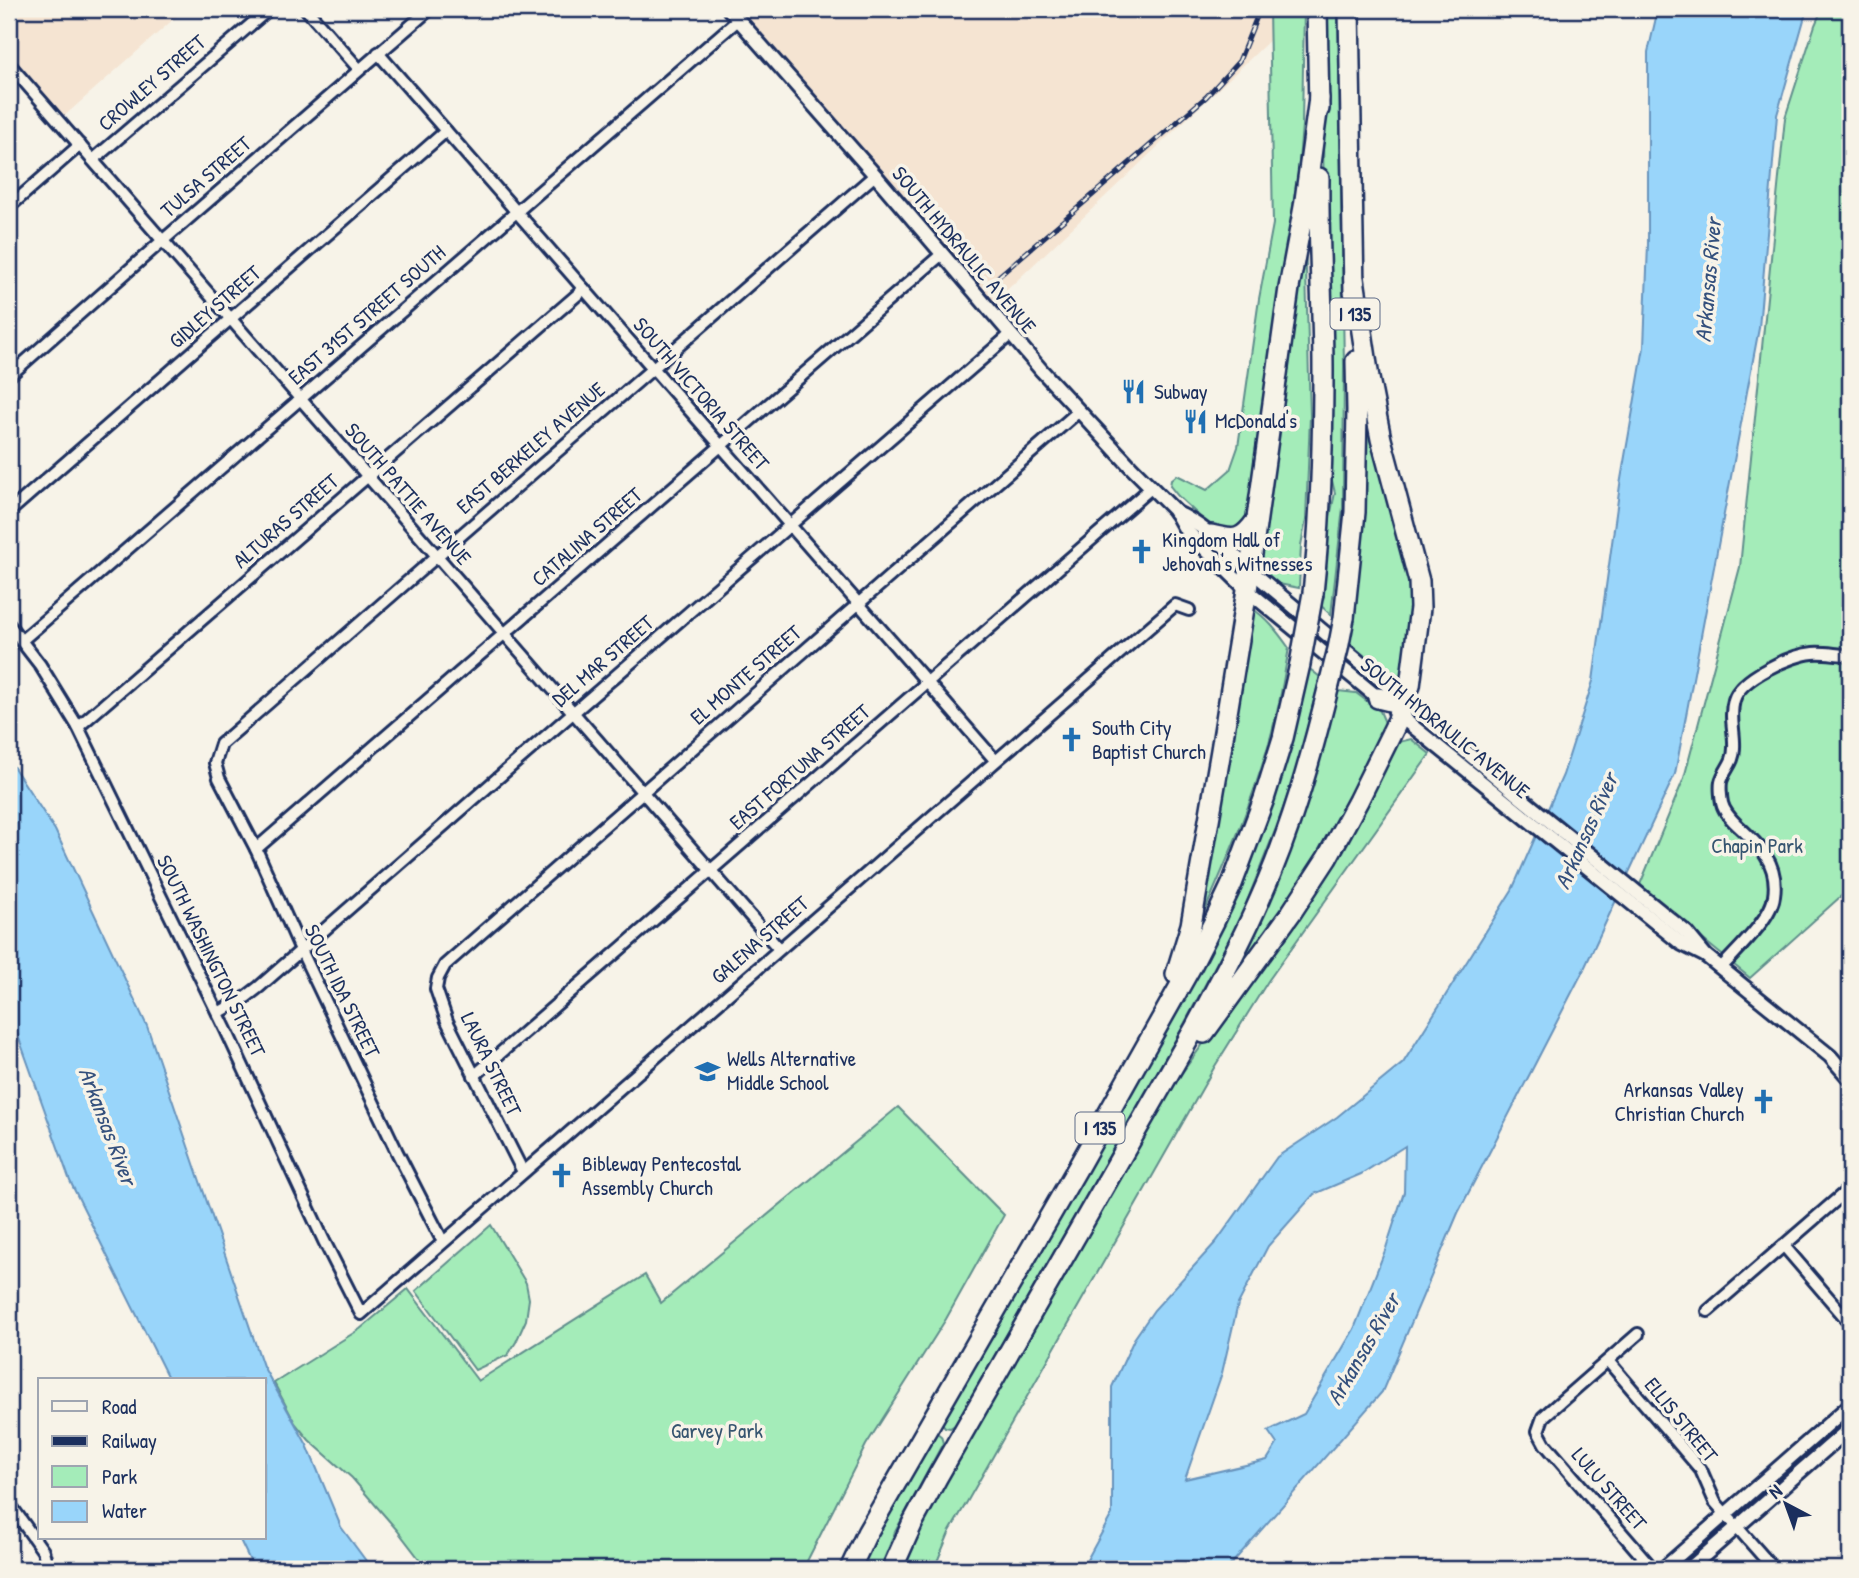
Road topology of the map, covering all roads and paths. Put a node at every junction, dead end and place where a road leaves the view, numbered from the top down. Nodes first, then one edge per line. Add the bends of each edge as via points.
1 (269, 9) edge
2 (306, 9) edge
3 (430, 9) edge
4 (729, 9) edge
5 (1317, 9) edge
6 (1349, 9) edge
7 (738, 20) junction
8 (378, 53) junction
9 (9, 64) edge
10 (359, 69) junction
11 (1319, 98) junction
12 (446, 131) junction
13 (80, 145) junction
14 (93, 160) junction
15 (875, 175) junction
16 (9, 207) edge
17 (516, 211) junction
18 (163, 240) junction
19 (942, 254) junction
20 (1354, 279) junction
21 (584, 289) junction
22 (231, 319) junction
23 (1011, 334) junction
24 (653, 368) junction
25 (9, 376) edge
26 (300, 398) junction
27 (1079, 411) junction
28 (721, 446) junction
29 (367, 476) junction
30 (1152, 486) junction
31 (9, 512) edge
32 (1175, 512) junction
33 (1256, 520) junction
34 (789, 526) junction
35 (1211, 535) junction
36 (436, 555) junction
37 (1250, 569) junction
38 (1247, 590) junction
39 (858, 604) junction
40 (1189, 610) dead end
41 (9, 625) edge
42 (505, 634) junction
43 (21, 641) junction
44 (1850, 655) edge
45 (927, 682) junction
46 (1378, 698) joint
47 (1401, 707) junction
48 (573, 713) junction
49 (78, 727) junction
50 (217, 755) joint
51 (995, 760) junction
52 (642, 792) junction
53 (256, 849) junction
54 (711, 870) junction
55 (1648, 909) junction
56 (779, 949) junction
57 (301, 950) junction
58 (1721, 968) junction
59 (441, 970) joint
60 (218, 1013) junction
61 (474, 1076) junction
62 (1128, 1078) junction
63 (1850, 1079) edge
64 (1142, 1119) junction
65 (523, 1172) junction
66 (1850, 1188) edge
67 (443, 1242) junction
68 (1784, 1246) junction
69 (1708, 1311) dead end
70 (360, 1314) joint
71 (1850, 1323) edge
72 (1639, 1334) dead end
73 (1608, 1361) junction
74 (1850, 1405) edge
75 (1850, 1428) edge
76 (9, 1503) edge
77 (1726, 1514) junction
78 (1737, 1526) junction
79 (41, 1569) edge
80 (850, 1569) edge
81 (892, 1569) edge
82 (1653, 1569) edge
83 (1663, 1569) edge
84 (1689, 1569) edge
85 (1774, 1569) edge

1 - 14 street, CROWLEY STREET
2 - 10 street
3 - 8 street, TULSA STREET
4 - 7 street, SOUTH HYDRAULIC AVENUE
5 - 11 highway, I 135
6 - 20 highway, I 135
7 - 15 street, SOUTH HYDRAULIC AVENUE
7 - 17 street, EAST 31ST STREET SOUTH
8 - 10 street, TULSA STREET
8 - 12 street, SOUTH VICTORIA STREET
9 - 13 street, SOUTH PATTIE AVENUE
10 - 18 street, TULSA STREET
11 - 33 highway
11 - 62 highway, I 135, bridge via 1322,490 1313,593 1300,664 1283,737 1232,884
12 - 17 street, SOUTH VICTORIA STREET
12 - 22 street, GIDLEY STREET
13 - 14 street, SOUTH PATTIE AVENUE
13 - 16 street, CROWLEY STREET
14 - 18 street, SOUTH PATTIE AVENUE
15 - 19 street, SOUTH HYDRAULIC AVENUE
15 - 24 street, EAST BERKELEY AVENUE
17 - 21 street, SOUTH VICTORIA STREET
17 - 26 street, EAST 31ST STREET SOUTH
18 - 22 street, SOUTH PATTIE AVENUE
18 - 25 street, TULSA STREET
19 - 23 street, SOUTH HYDRAULIC AVENUE
19 - 28 street, CATALINA STREET
20 - 47 highway via 1381,439 1419,581 1410,686
20 - 64 highway, I 135, bridge via 1355,512 1344,618 1311,759 1290,824 1232,960
21 - 24 street, SOUTH VICTORIA STREET
21 - 29 street, ALTURAS STREET
22 - 26 street, SOUTH PATTIE AVENUE
22 - 31 street, GIDLEY STREET
23 - 27 street, SOUTH HYDRAULIC AVENUE
23 - 34 street, DEL MAR STREET
24 - 28 street, SOUTH VICTORIA STREET
24 - 36 street, EAST BERKELEY AVENUE
26 - 29 street, SOUTH PATTIE AVENUE
26 - 43 street, EAST 31ST STREET SOUTH
27 - 30 street, SOUTH HYDRAULIC AVENUE
27 - 39 street, EL MONTE STREET
28 - 34 street, SOUTH VICTORIA STREET
28 - 42 street, CATALINA STREET
29 - 36 street, SOUTH PATTIE AVENUE
29 - 49 street, ALTURAS STREET
30 - 32 street, SOUTH HYDRAULIC AVENUE
30 - 45 street, EAST FORTUNA STREET
32 - 35 street, SOUTH HYDRAULIC AVENUE
32 - 38 street, SOUTH HYDRAULIC AVENUE via 1185,528
33 - 35 highway via 1238,538
33 - 37 highway
34 - 39 street, SOUTH VICTORIA STREET
34 - 48 street, DEL MAR STREET
35 - 37 street, SOUTH HYDRAULIC AVENUE
36 - 42 street, SOUTH PATTIE AVENUE
36 - 50 street, EAST BERKELEY AVENUE via 233,732
37 - 38 highway
37 - 47 street, SOUTH HYDRAULIC AVENUE
38 - 46 street, SOUTH HYDRAULIC AVENUE
38 - 62 highway via 1191,925 1180,963
39 - 45 street, SOUTH VICTORIA STREET
39 - 52 street, EL MONTE STREET
40 - 51 street, GALENA STREET via 1175,605
41 - 43 street, SOUTH WASHINGTON STREET
42 - 48 street, SOUTH PATTIE AVENUE
42 - 53 street, CATALINA STREET
43 - 49 street, SOUTH WASHINGTON STREET
44 - 58 street via 1813,653 1783,662 1747,681 1734,698 1735,747 1721,782 1722,803 1728,816 1760,847 1771,864 1775,883 1774,899 1761,924
45 - 51 street, SOUTH VICTORIA STREET
45 - 54 street, EAST FORTUNA STREET
46 - 47 highway
47 - 55 street, SOUTH HYDRAULIC AVENUE via 1521,798
47 - 55 street, SOUTH HYDRAULIC AVENUE via 1517,811
47 - 64 highway via 1327,858
48 - 52 street, SOUTH PATTIE AVENUE
48 - 57 street, DEL MAR STREET
49 - 60 street, SOUTH WASHINGTON STREET
50 - 53 street, SOUTH IDA STREET via 219,778
51 - 56 street, GALENA STREET
52 - 54 street, SOUTH PATTIE AVENUE
52 - 59 street, EL MONTE STREET
53 - 57 street, SOUTH IDA STREET
54 - 56 street, SOUTH PATTIE AVENUE
54 - 61 street, EAST FORTUNA STREET
55 - 58 street, SOUTH HYDRAULIC AVENUE via 1682,944
56 - 65 street, GALENA STREET
57 - 60 street, DEL MAR STREET via 246,997
57 - 67 street, SOUTH IDA STREET
58 - 63 street, SOUTH HYDRAULIC AVENUE via 1830,1056
59 - 61 street, LAURA STREET via 438,994
60 - 70 street, SOUTH WASHINGTON STREET
61 - 65 street, LAURA STREET
62 - 80 highway, I 135
64 - 81 highway, I 135 via 938,1476
65 - 67 street, GALENA STREET
66 - 68 street
67 - 70 street, GALENA STREET
68 - 69 street
68 - 71 street
72 - 73 street
73 - 77 street, ELLIS STREET via 1702,1471 1715,1502
73 - 82 street, LULU STREET via 1543,1417 1538,1431
74 - 77 street
75 - 78 street
76 - 79 street via 43,1551
77 - 78 street, ELLIS STREET
77 - 83 street
78 - 84 street
78 - 85 street, ELLIS STREET

